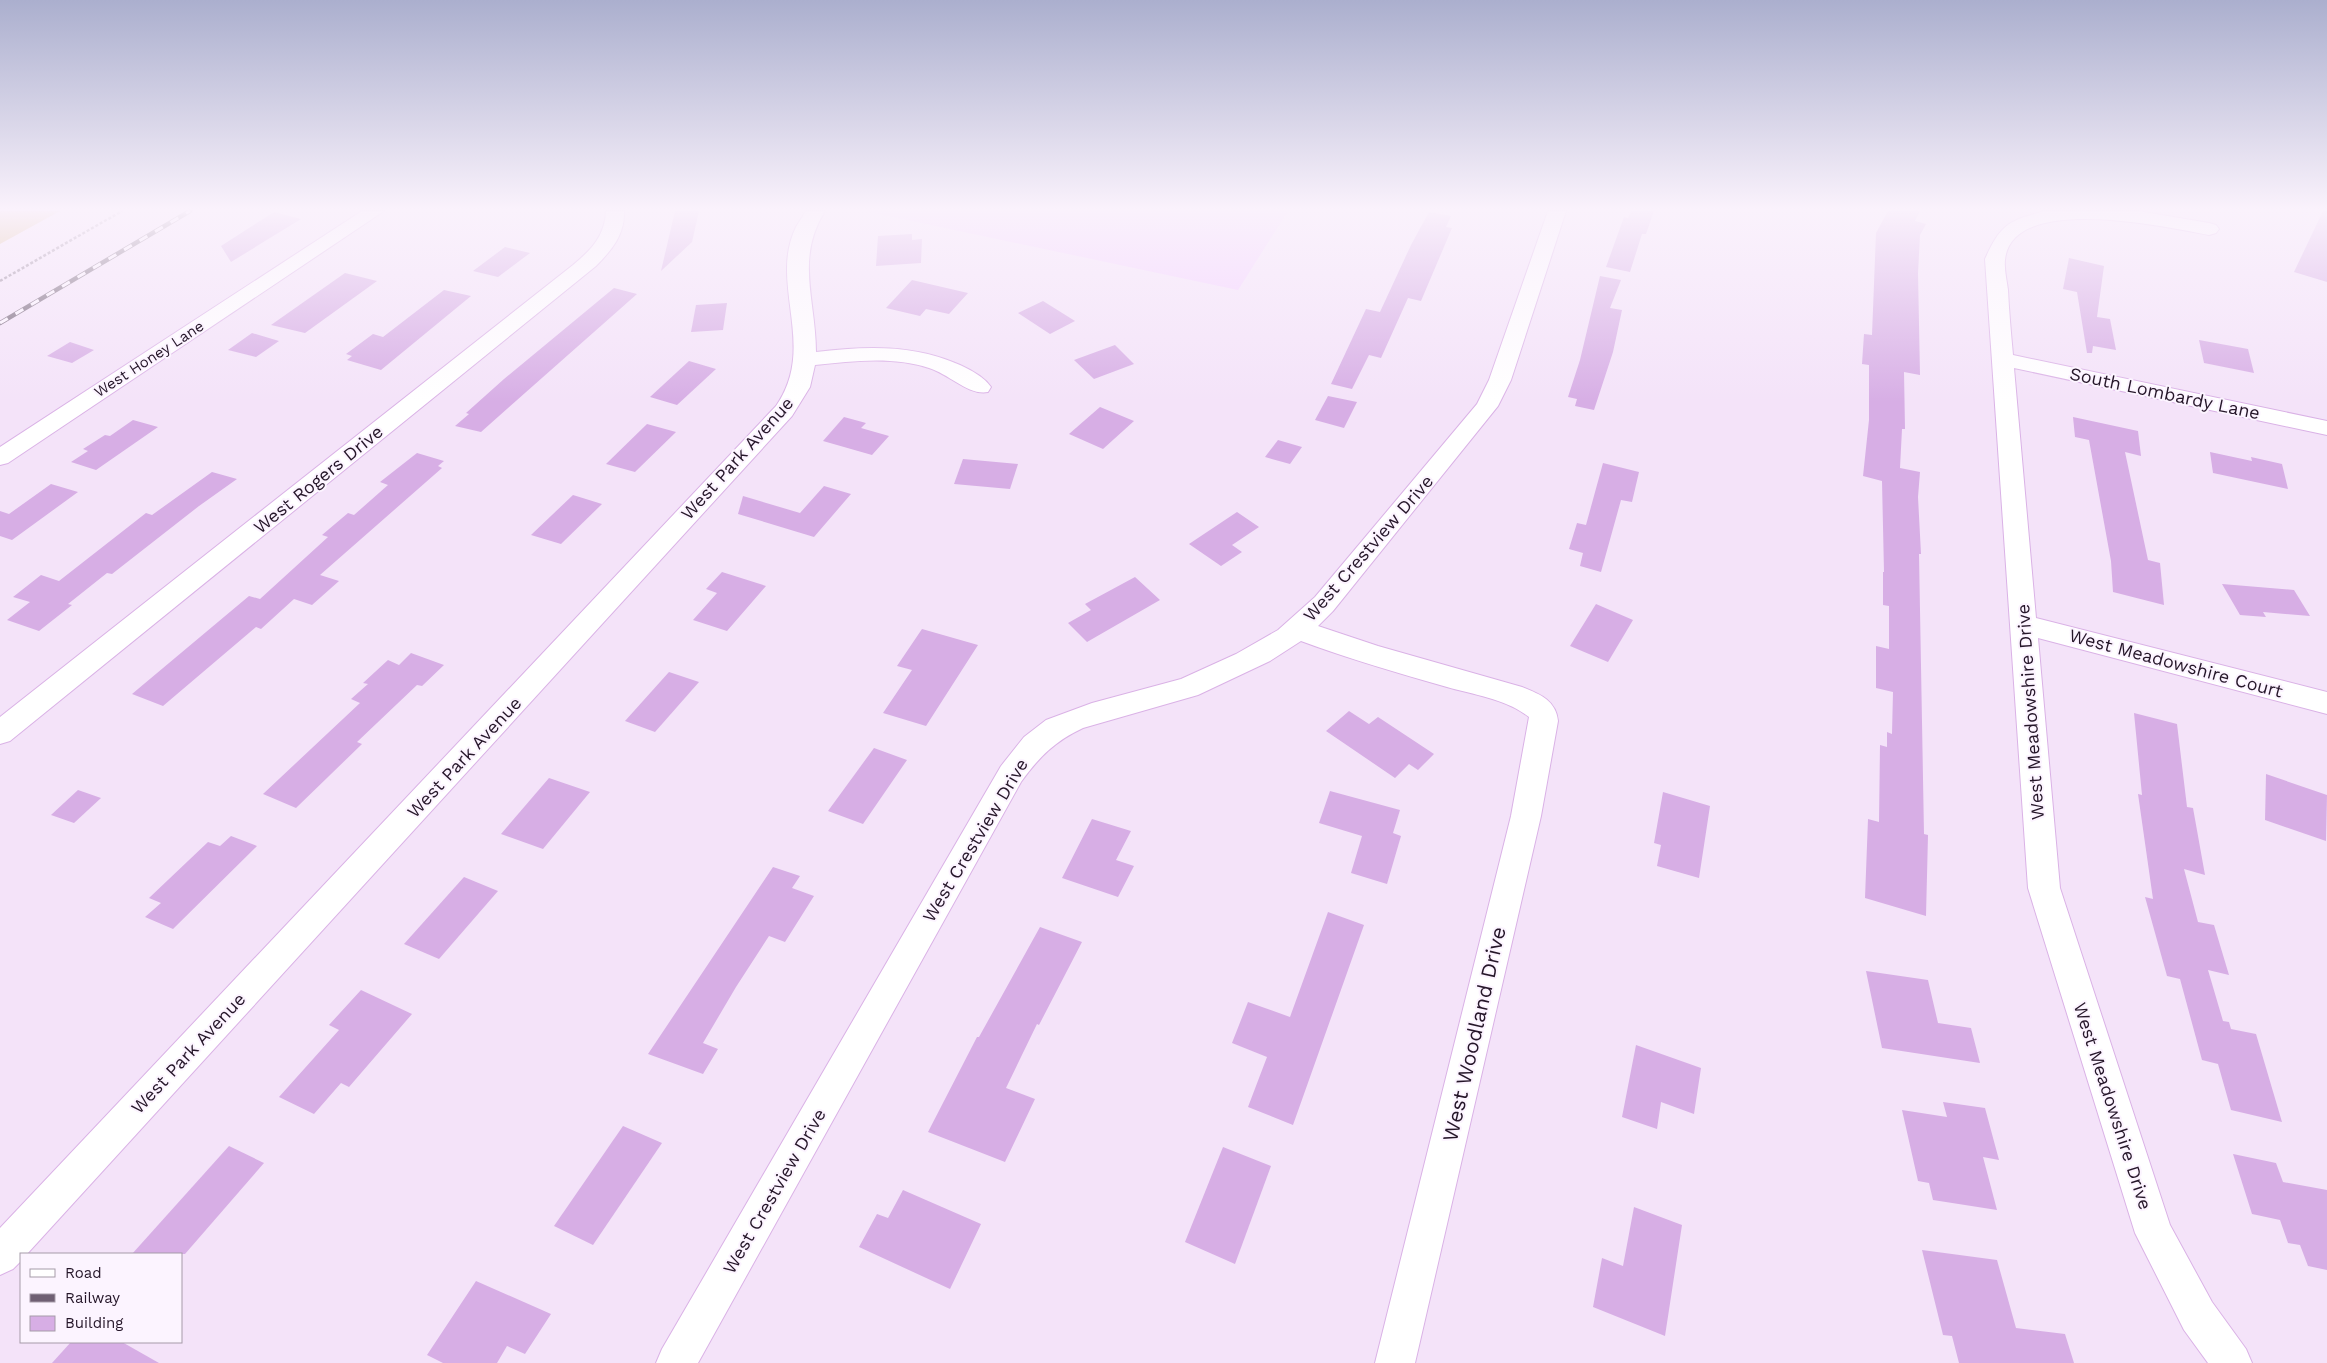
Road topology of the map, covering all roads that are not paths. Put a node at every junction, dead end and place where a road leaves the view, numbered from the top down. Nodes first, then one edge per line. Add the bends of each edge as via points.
1 (278, 275) edge
2 (572, 275) edge
3 (800, 275) edge
4 (1536, 275) edge
5 (1997, 275) edge
6 (2002, 359) junction
7 (805, 360) junction
8 (980, 387) dead end
9 (2327, 428) edge
10 (0, 458) edge
11 (2024, 625) junction
12 (1298, 629) junction
13 (2327, 703) edge
14 (0, 733) edge
15 (0, 1256) edge
16 (676, 1363) edge
17 (1395, 1363) edge
18 (2232, 1363) edge

1 - 10 street, West Honey Lane
2 - 14 street, West Rogers Drive
3 - 7 street, West Park Avenue
4 - 12 street, West Crestview Drive via 1500,380 1487,406 1324,604
5 - 6 street, West Meadowshire Drive
6 - 9 street, South Lombardy Lane
6 - 11 street, West Meadowshire Drive
7 - 8 street via 873,354 908,355 949,367
7 - 15 street, West Park Avenue via 799,389 784,411
11 - 13 street, West Meadowshire Court
11 - 18 street, West Meadowshire Drive via 2044,888 2054,925 2154,1233 2198,1316
12 - 16 street, West Crestview Drive via 1188,688 1066,723 1044,735 1024,754
12 - 17 street, West Woodland Drive via 1336,645 1496,690 1543,712 1526,816

